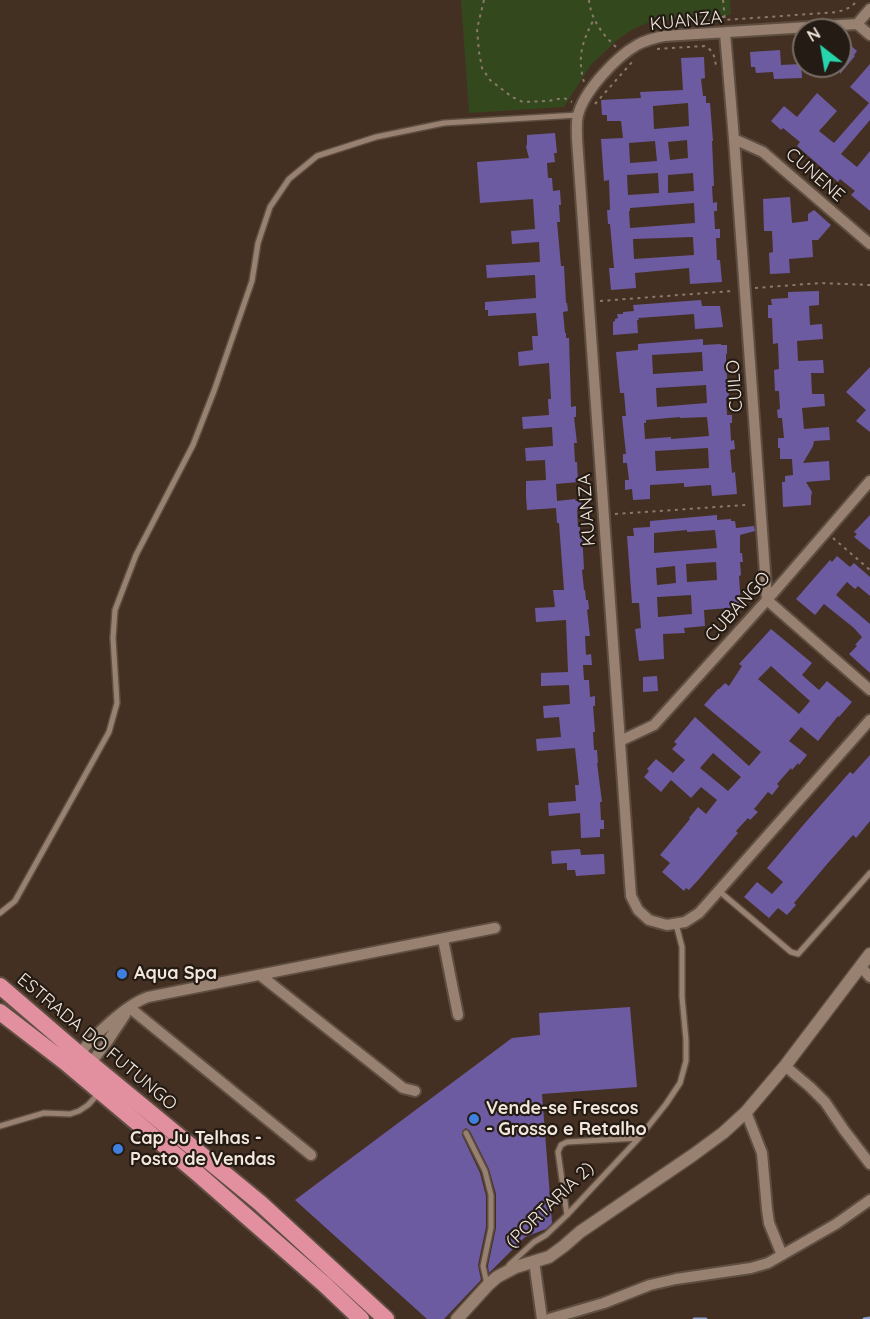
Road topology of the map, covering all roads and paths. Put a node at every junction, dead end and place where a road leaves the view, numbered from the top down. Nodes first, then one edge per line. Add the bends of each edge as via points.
1 (484, 0) edge
2 (588, 0) edge
3 (594, 0) edge
4 (723, 0) edge
5 (858, 0) edge
6 (590, 9) junction
7 (870, 9) edge
8 (725, 17) junction
9 (594, 19) junction
10 (703, 24) dead end
11 (857, 24) junction
12 (725, 33) junction
13 (870, 35) edge
14 (652, 50) dead end
15 (624, 54) junction
16 (638, 58) dead end
17 (716, 67) dead end
18 (590, 91) junction
19 (584, 110) junction
20 (734, 138) junction
21 (870, 244) edge
22 (870, 285) edge
23 (755, 288) dead end
24 (732, 291) dead end
25 (600, 301) dead end
26 (870, 481) edge
27 (746, 505) dead end
28 (615, 514) dead end
29 (834, 538) dead end
30 (870, 570) edge
31 (766, 600) junction
32 (870, 690) edge
33 (870, 720) edge
34 (620, 741) junction
35 (870, 873) edge
36 (719, 891) junction
37 (0, 913) edge
38 (676, 924) junction
39 (495, 928) dead end
40 (443, 939) junction
41 (870, 954) edge
42 (861, 967) junction
43 (260, 975) junction
44 (870, 977) edge
45 (0, 986) edge
46 (129, 1008) junction
47 (0, 1012) edge
48 (458, 1015) dead end
49 (84, 1059) junction
50 (785, 1066) junction
51 (415, 1091) dead end
52 (100, 1092) junction
53 (746, 1112) junction
54 (0, 1126) edge
55 (466, 1133) dead end
56 (639, 1138) junction
57 (311, 1155) dead end
58 (870, 1164) edge
59 (870, 1200) edge
60 (567, 1215) junction
61 (782, 1255) junction
62 (534, 1261) junction
63 (492, 1281) junction
64 (362, 1319) edge
65 (386, 1319) edge
66 (457, 1319) edge
67 (542, 1319) edge
68 (549, 1319) edge

1 - 19 path via 477,29 482,68 490,80 523,102 564,98
2 - 6 path
3 - 6 path
4 - 8 path
5 - 8 path via 838,12
6 - 9 path
7 - 11 street
8 - 10 path via 717,15
9 - 15 path via 602,33
9 - 18 path via 585,36 580,68
11 - 12 street, KUANZA
11 - 13 street
12 - 15 street, KUANZA via 651,38
12 - 20 street, CUILO
14 - 17 path via 704,46 713,53
15 - 18 street, KUANZA
16 - 19 path
18 - 19 street, KUANZA
19 - 34 street, KUANZA via 577,139
19 - 37 lane via 444,123 376,137 318,156 289,179 270,207 258,243 252,281 193,445 136,555 115,610 117,703 110,732 15,901
20 - 21 street, CUNENE via 763,152
20 - 31 street, CUILO
22 - 23 path
24 - 25 path
26 - 31 street, CUBANGO
27 - 28 path
29 - 30 path
31 - 32 street
31 - 34 street, CUBANGO via 654,725
33 - 36 street
34 - 38 street, KUANZA via 631,896 638,910 650,920
35 - 36 lane via 800,954 791,952
36 - 38 street via 699,913
38 - 56 lane, (PORTARIA 2) via 682,947 686,1060 680,1083
39 - 40 street
40 - 43 street
40 - 48 street
41 - 42 street
42 - 44 street
42 - 50 street
43 - 46 street via 148,997
43 - 51 street via 403,1088
45 - 49 highway, ESTRADA DO FUTUNGO
46 - 49 street via 108,1042
46 - 57 street
47 - 52 highway, ESTRADA DO FUTUNGO
49 - 65 highway, ESTRADA DO FUTUNGO via 260,1203
50 - 53 street
50 - 58 street via 825,1102
52 - 54 lane via 79,1111 44,1113
52 - 64 highway, ESTRADA DO FUTUNGO
53 - 61 street via 762,1153 767,1209
53 - 62 street via 693,1155 549,1257
55 - 63 lane via 485,1172 490,1195 491,1228 483,1266
56 - 60 lane, (PORTARIA 2)
56 - 60 lane via 561,1145 558,1152
59 - 61 street
60 - 63 lane, (PORTARIA 2)
61 - 68 street via 750,1268 650,1285
62 - 63 street
62 - 67 street
63 - 66 street

